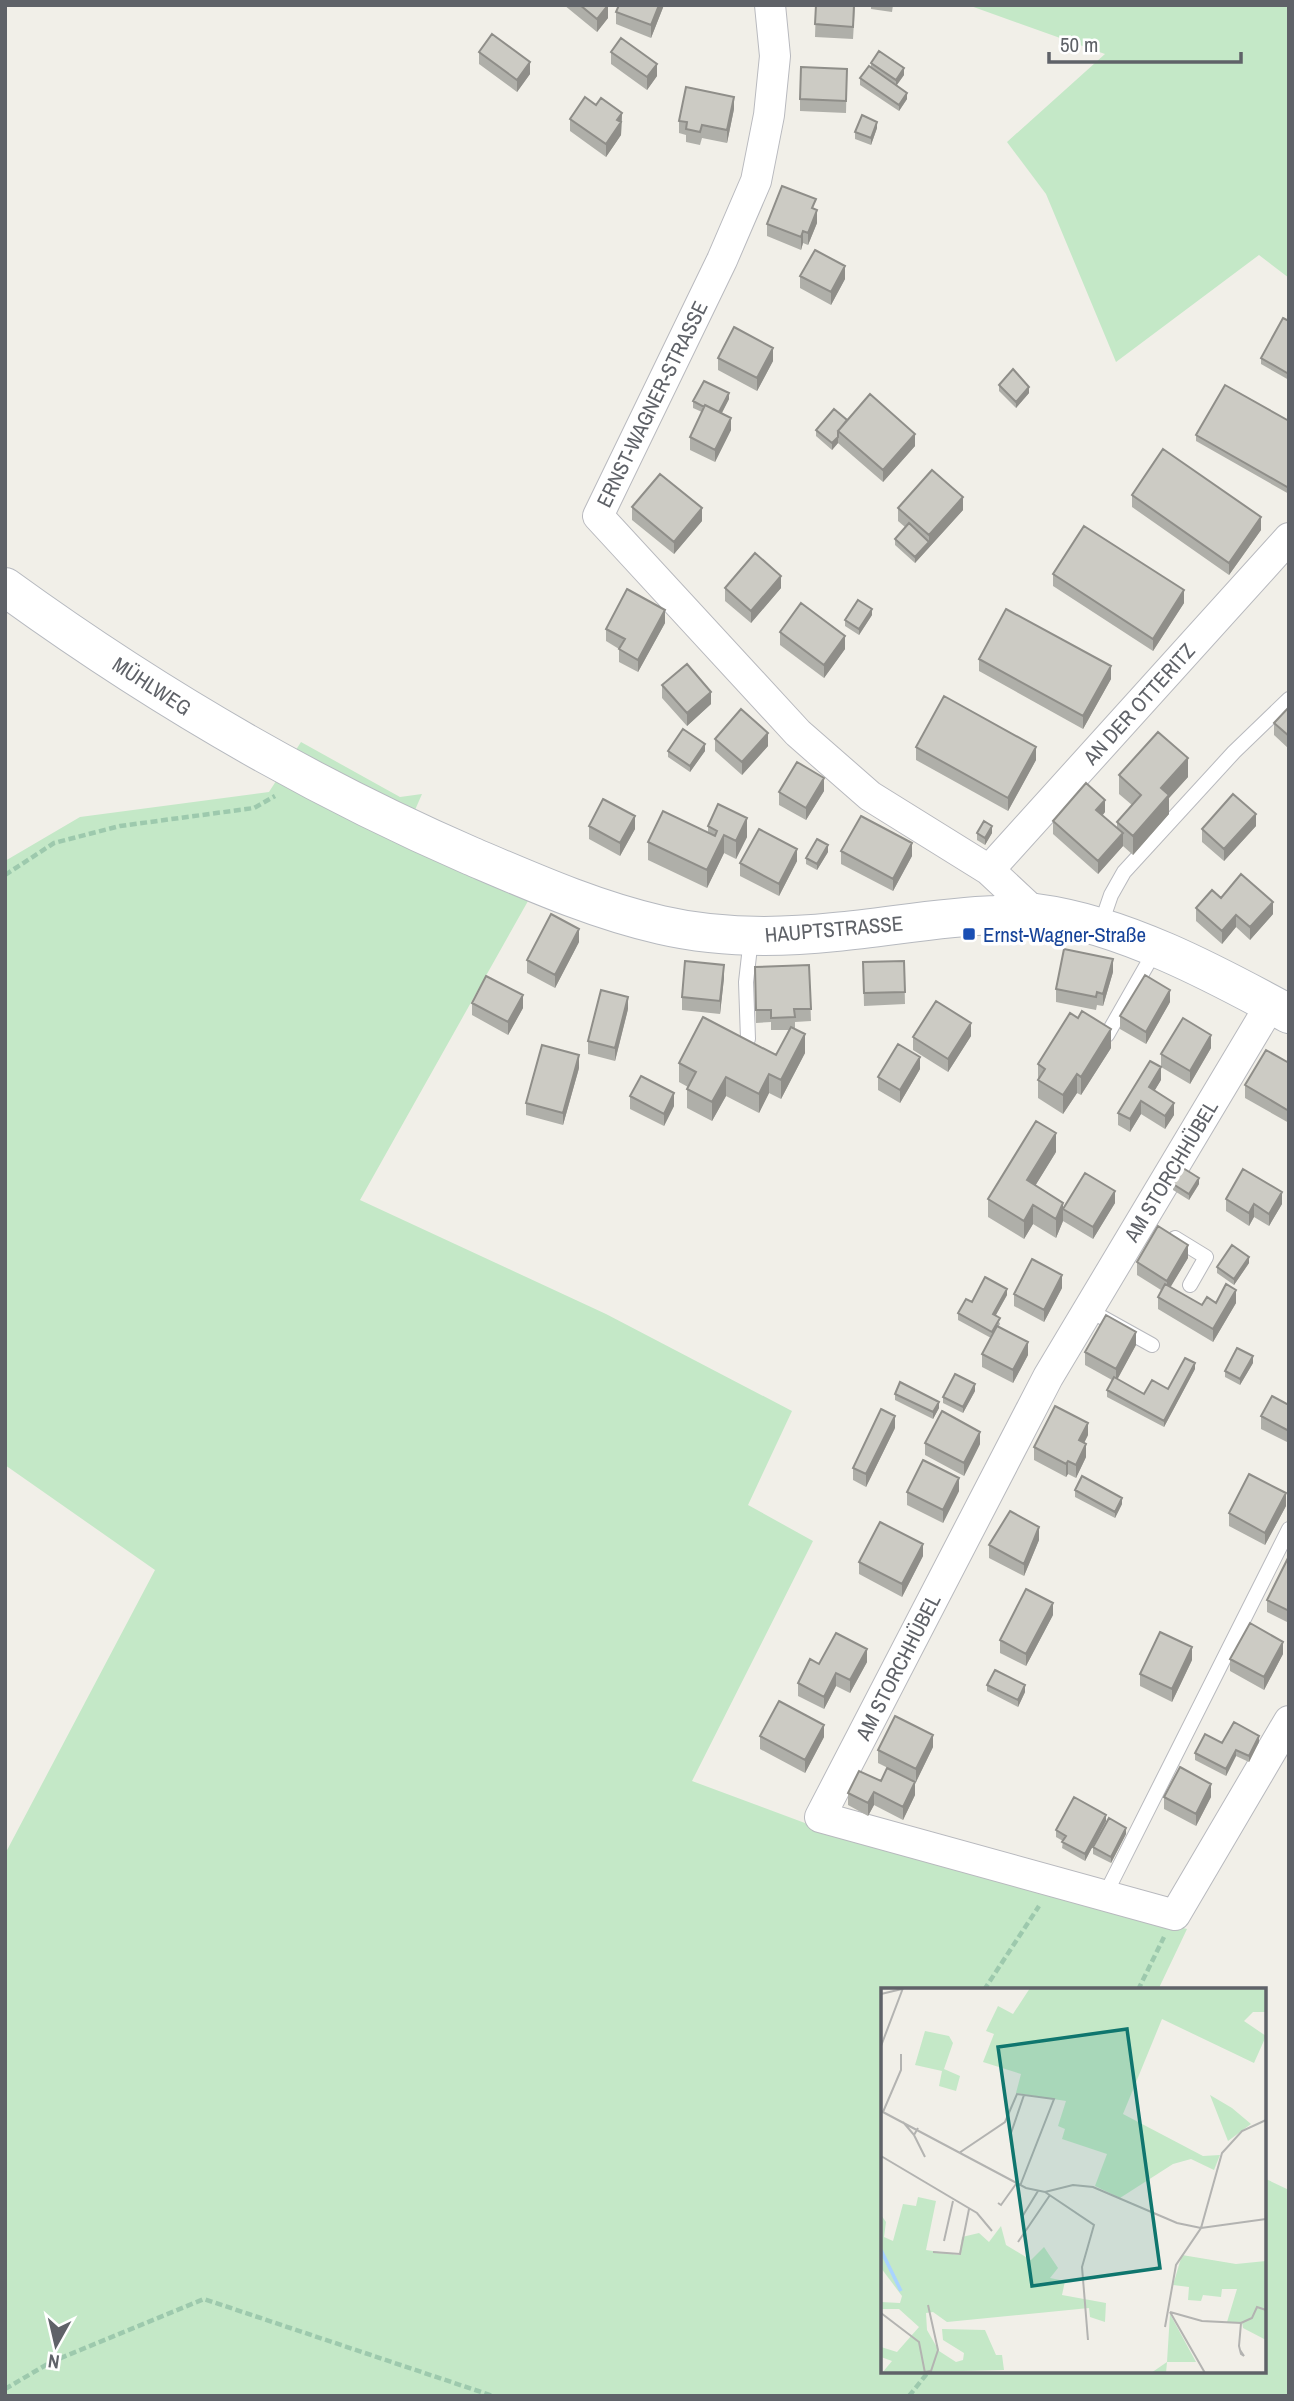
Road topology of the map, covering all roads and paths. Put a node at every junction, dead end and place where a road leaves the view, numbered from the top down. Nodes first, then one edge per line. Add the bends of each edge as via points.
1 (770, 5) edge
2 (1289, 538) edge
3 (5, 587) edge
4 (1289, 699) edge
5 (305, 778) junction
6 (989, 870) junction
7 (5, 875) edge
8 (1035, 913) junction
9 (1100, 929) junction
10 (751, 937) junction
11 (1156, 948) junction
12 (1280, 1009) edge
13 (1107, 1035) edge
14 (748, 1039) edge
15 (1153, 1225) junction
16 (1190, 1285) dead end
17 (1088, 1310) junction
18 (1152, 1345) dead end
19 (1289, 1530) edge
20 (1289, 1721) edge
21 (1055, 1882) junction
22 (1105, 1895) junction
23 (1175, 1915) junction
24 (985, 1988) edge
25 (1139, 1988) edge
26 (927, 2373) edge
27 (5, 2389) edge
28 (493, 2396) edge
29 (909, 2396) edge

1 - 6 street, ERNST-WAGNER-STRASSE via 775,56 756,181 598,516 798,733 870,796
2 - 6 street, AN DER OTTERITZ
3 - 5 street, MÜHLWEG via 164,696
4 - 9 lane via 1124,872
5 - 7 path via 254,808 120,826 54,843
5 - 10 street, HAUPTSTRASSE via 551,890 661,925
6 - 8 street, ERNST-WAGNER-STRASSE
8 - 9 street, HAUPTSTRASSE
8 - 10 street, HAUPTSTRASSE via 940,917 834,933
9 - 11 street, HAUPTSTRASSE
10 - 14 lane
11 - 12 street, HAUPTSTRASSE via 1217,974
11 - 13 lane
12 - 15 street, AM STORCHHÜBEL
15 - 16 lane via 1206,1257
15 - 17 street, AM STORCHHÜBEL
17 - 18 lane
17 - 21 street, AM STORCHHÜBEL via 1048,1377 820,1817
19 - 22 lane
20 - 23 street
21 - 22 street, AM STORCHHÜBEL
21 - 24 path
22 - 23 street, AM STORCHHÜBEL
23 - 25 path
26 - 29 path
27 - 28 path via 51,2362 204,2299

